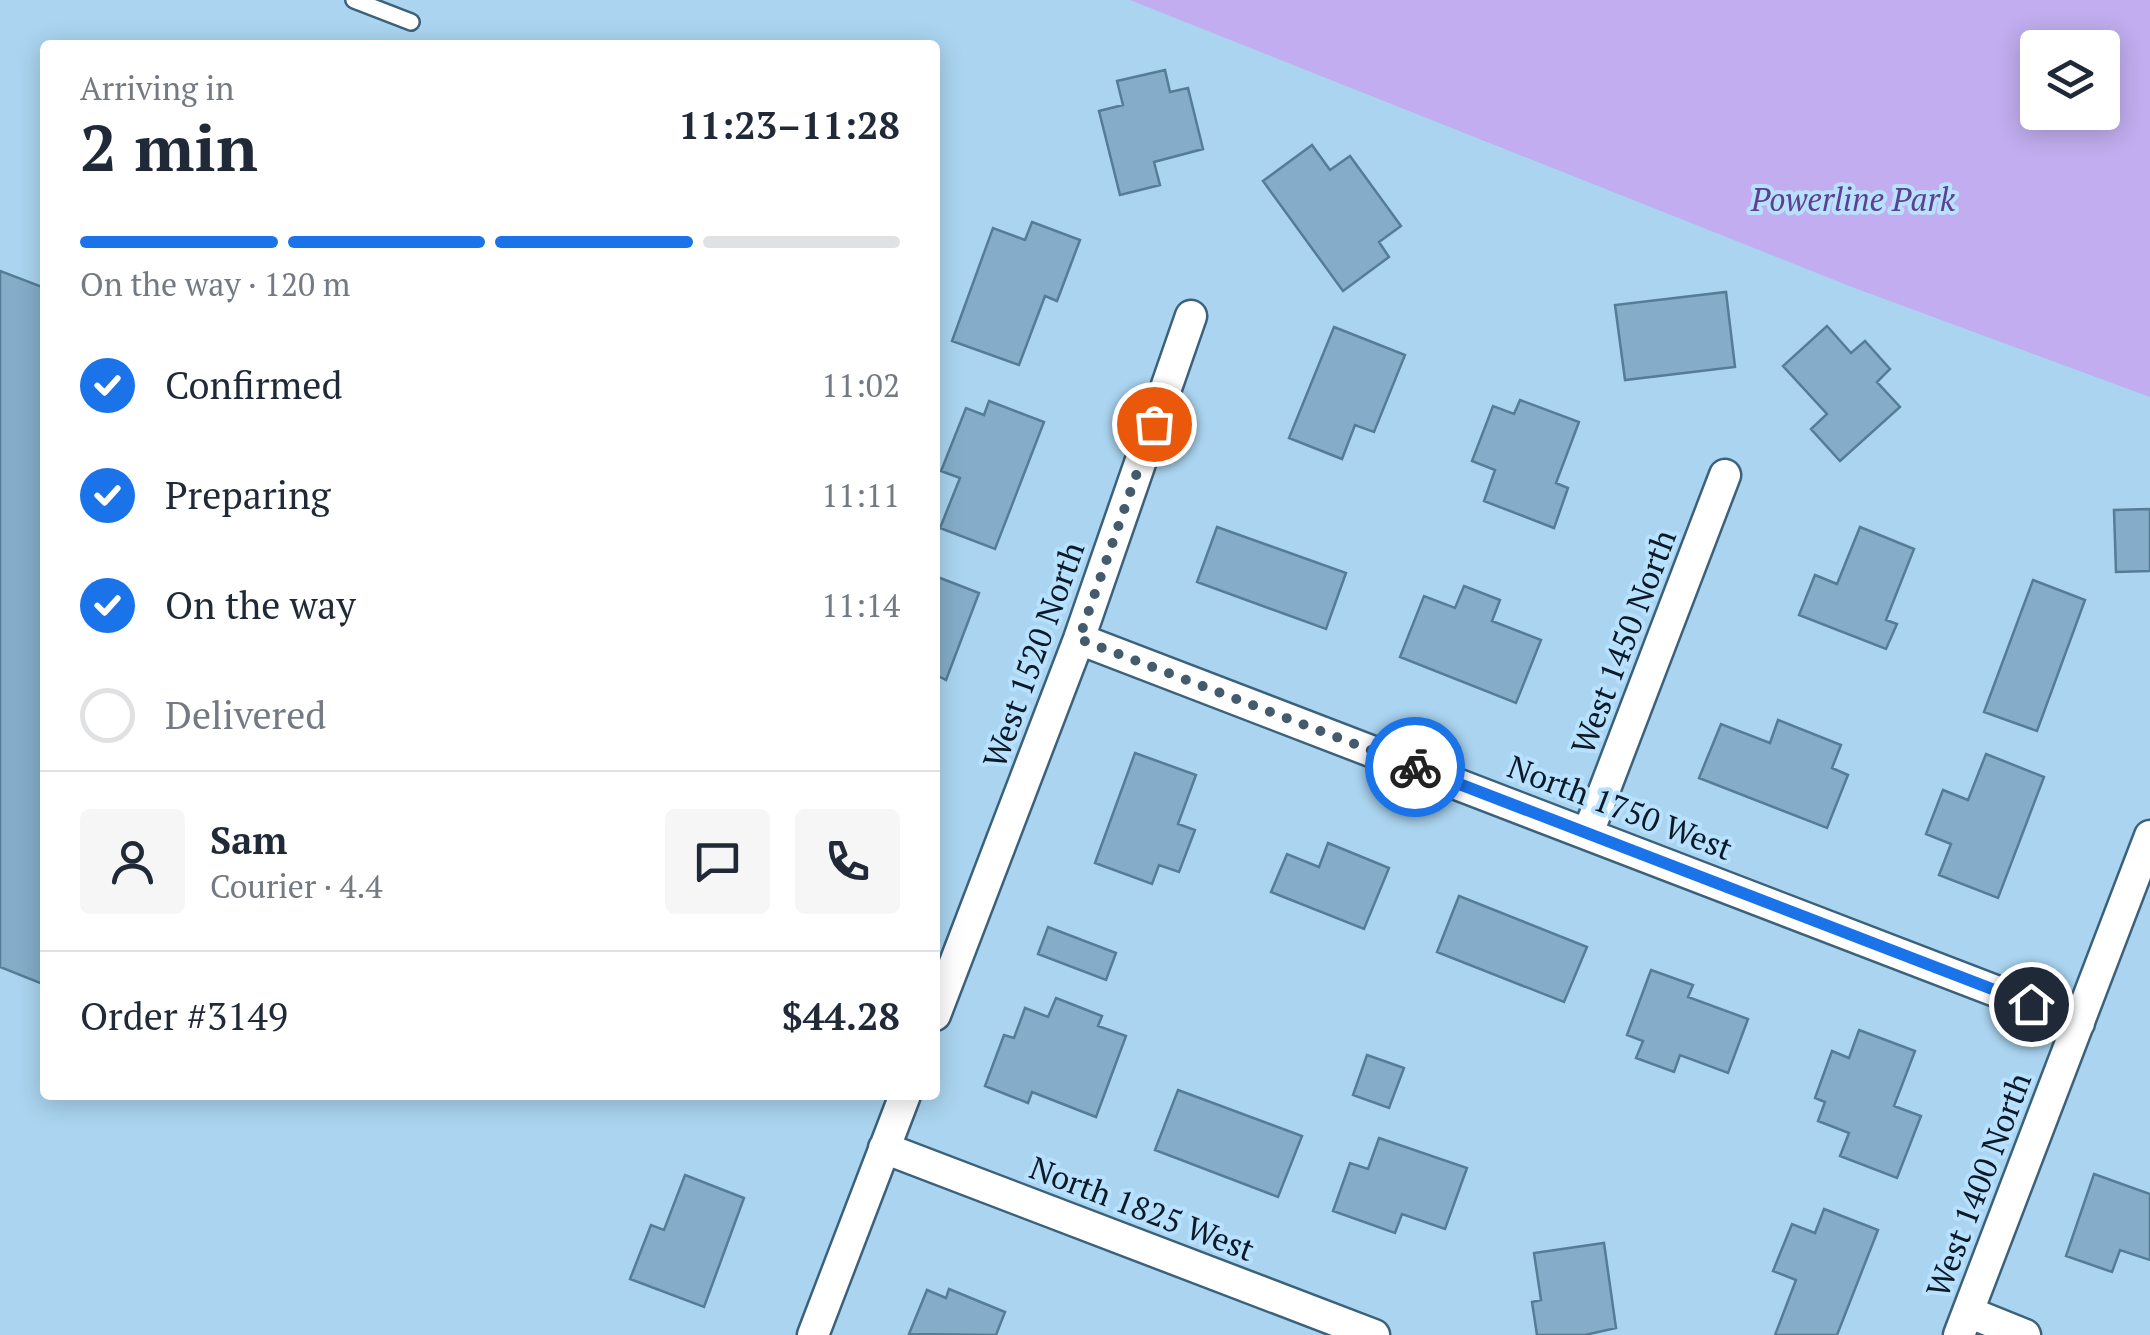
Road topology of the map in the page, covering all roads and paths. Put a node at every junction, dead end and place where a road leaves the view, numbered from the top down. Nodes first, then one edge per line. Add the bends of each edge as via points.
1 (354, 0) edge
2 (411, 22) dead end
3 (1191, 316) dead end
4 (1725, 475) dead end
5 (1079, 639) junction
6 (1588, 833) junction
7 (2150, 836) edge
8 (940, 1002) edge
9 (2079, 1022) junction
10 (902, 1100) edge
11 (884, 1148) junction
12 (1963, 1324) edge
13 (813, 1335) edge
14 (1374, 1335) edge
15 (2026, 1335) edge

1 - 2 lane
3 - 5 street, West 1520 North
4 - 6 street, West 1450 North
5 - 6 street, North 1750 West
5 - 8 street, West 1520 North
6 - 9 street, North 1750 West
7 - 9 street, West 1400 North
9 - 12 street, West 1400 North
10 - 11 street
11 - 13 street
11 - 14 street, North 1825 West
12 - 15 street

